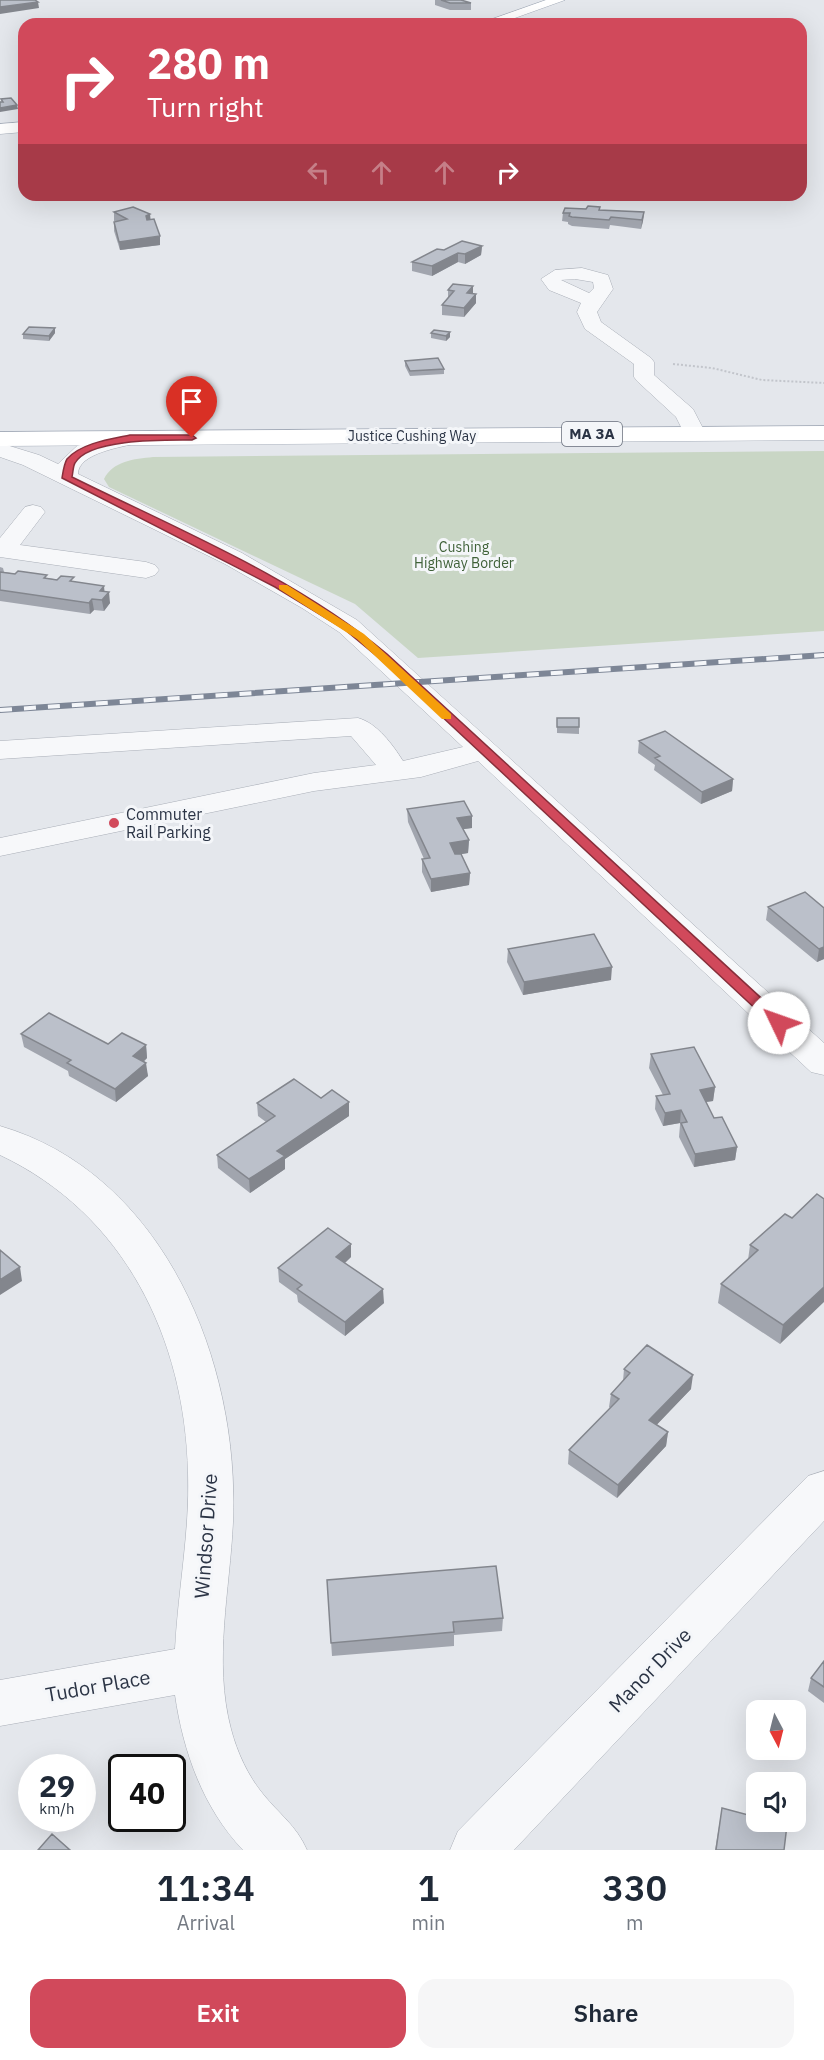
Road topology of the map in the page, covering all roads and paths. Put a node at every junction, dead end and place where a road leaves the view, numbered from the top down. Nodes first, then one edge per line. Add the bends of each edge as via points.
1 (559, 0) edge
2 (504, 18) edge
3 (18, 128) edge
4 (0, 129) edge
5 (592, 301) dead end
6 (645, 364) junction
7 (824, 383) edge
8 (824, 433) edge
9 (695, 434) junction
10 (130, 438) junction
11 (0, 439) edge
12 (0, 450) edge
13 (67, 478) junction
14 (33, 512) dead end
15 (172, 530) junction
16 (106, 564) junction
17 (146, 570) dead end
18 (0, 750) edge
19 (483, 752) junction
20 (395, 773) junction
21 (0, 847) edge
22 (824, 1063) edge
23 (0, 1139) edge
24 (824, 1490) edge
25 (197, 1668) junction
26 (0, 1703) edge
27 (280, 1850) edge
28 (477, 1850) edge

1 - 2 main road
3 - 4 main road
5 - 6 street via 587,312 592,326
6 - 7 path via 699,366 762,380
6 - 9 street via 644,377 686,414
8 - 9 main road, Justice Cushing Way / MA 3A
9 - 10 main road, Justice Cushing Way / MA 3A
10 - 11 main road, Justice Cushing Way / MA 3A
10 - 13 street via 108,442 78,455 70,462
12 - 13 street
13 - 15 street
14 - 16 street via 3,550
15 - 16 street
15 - 19 street via 348,626
16 - 17 street
18 - 20 street via 358,727 383,752
19 - 20 street
19 - 22 street
20 - 21 street via 314,782
23 - 25 street, Windsor Drive via 74,1180 102,1206 128,1232 179,1317 206,1412 211,1463
24 - 28 street, Manor Drive
25 - 26 street, Tudor Place
25 - 27 street, Windsor Drive via 207,1736 220,1770 236,1801

